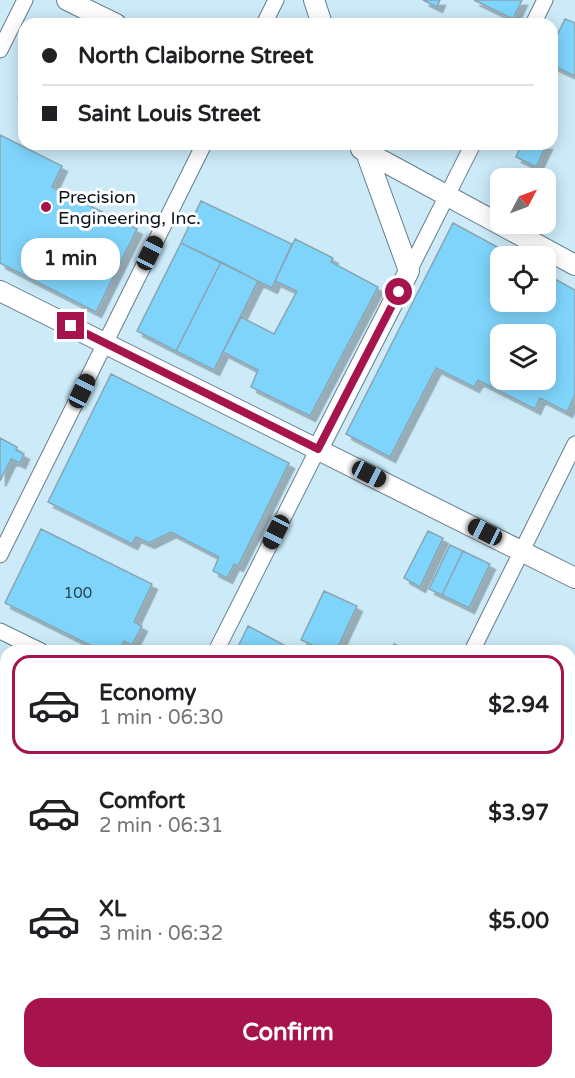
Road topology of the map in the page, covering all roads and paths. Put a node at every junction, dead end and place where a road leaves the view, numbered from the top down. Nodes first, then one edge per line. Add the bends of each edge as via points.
1 (25, 0) edge
2 (67, 0) edge
3 (276, 0) edge
4 (314, 0) edge
5 (545, 0) edge
6 (104, 18) edge
7 (267, 18) edge
8 (320, 18) edge
9 (536, 18) edge
10 (0, 50) edge
11 (201, 150) edge
12 (361, 150) edge
13 (365, 150) edge
14 (470, 150) edge
15 (447, 195) junction
16 (575, 265) edge
17 (409, 271) junction
18 (0, 291) edge
19 (106, 342) junction
20 (575, 444) edge
21 (318, 449) junction
22 (521, 551) junction
23 (0, 555) edge
24 (575, 578) edge
25 (0, 631) edge
26 (29, 645) edge
27 (219, 645) edge
28 (475, 645) edge

1 - 10 street
2 - 6 street
3 - 7 street
4 - 8 street
5 - 9 street
11 - 19 street
12 - 17 street
13 - 15 street
14 - 15 street
15 - 16 street
15 - 17 street
17 - 21 street
18 - 19 street
19 - 21 street
19 - 23 street
20 - 22 street
21 - 22 street
21 - 27 street
22 - 24 street
22 - 28 street
25 - 26 street

